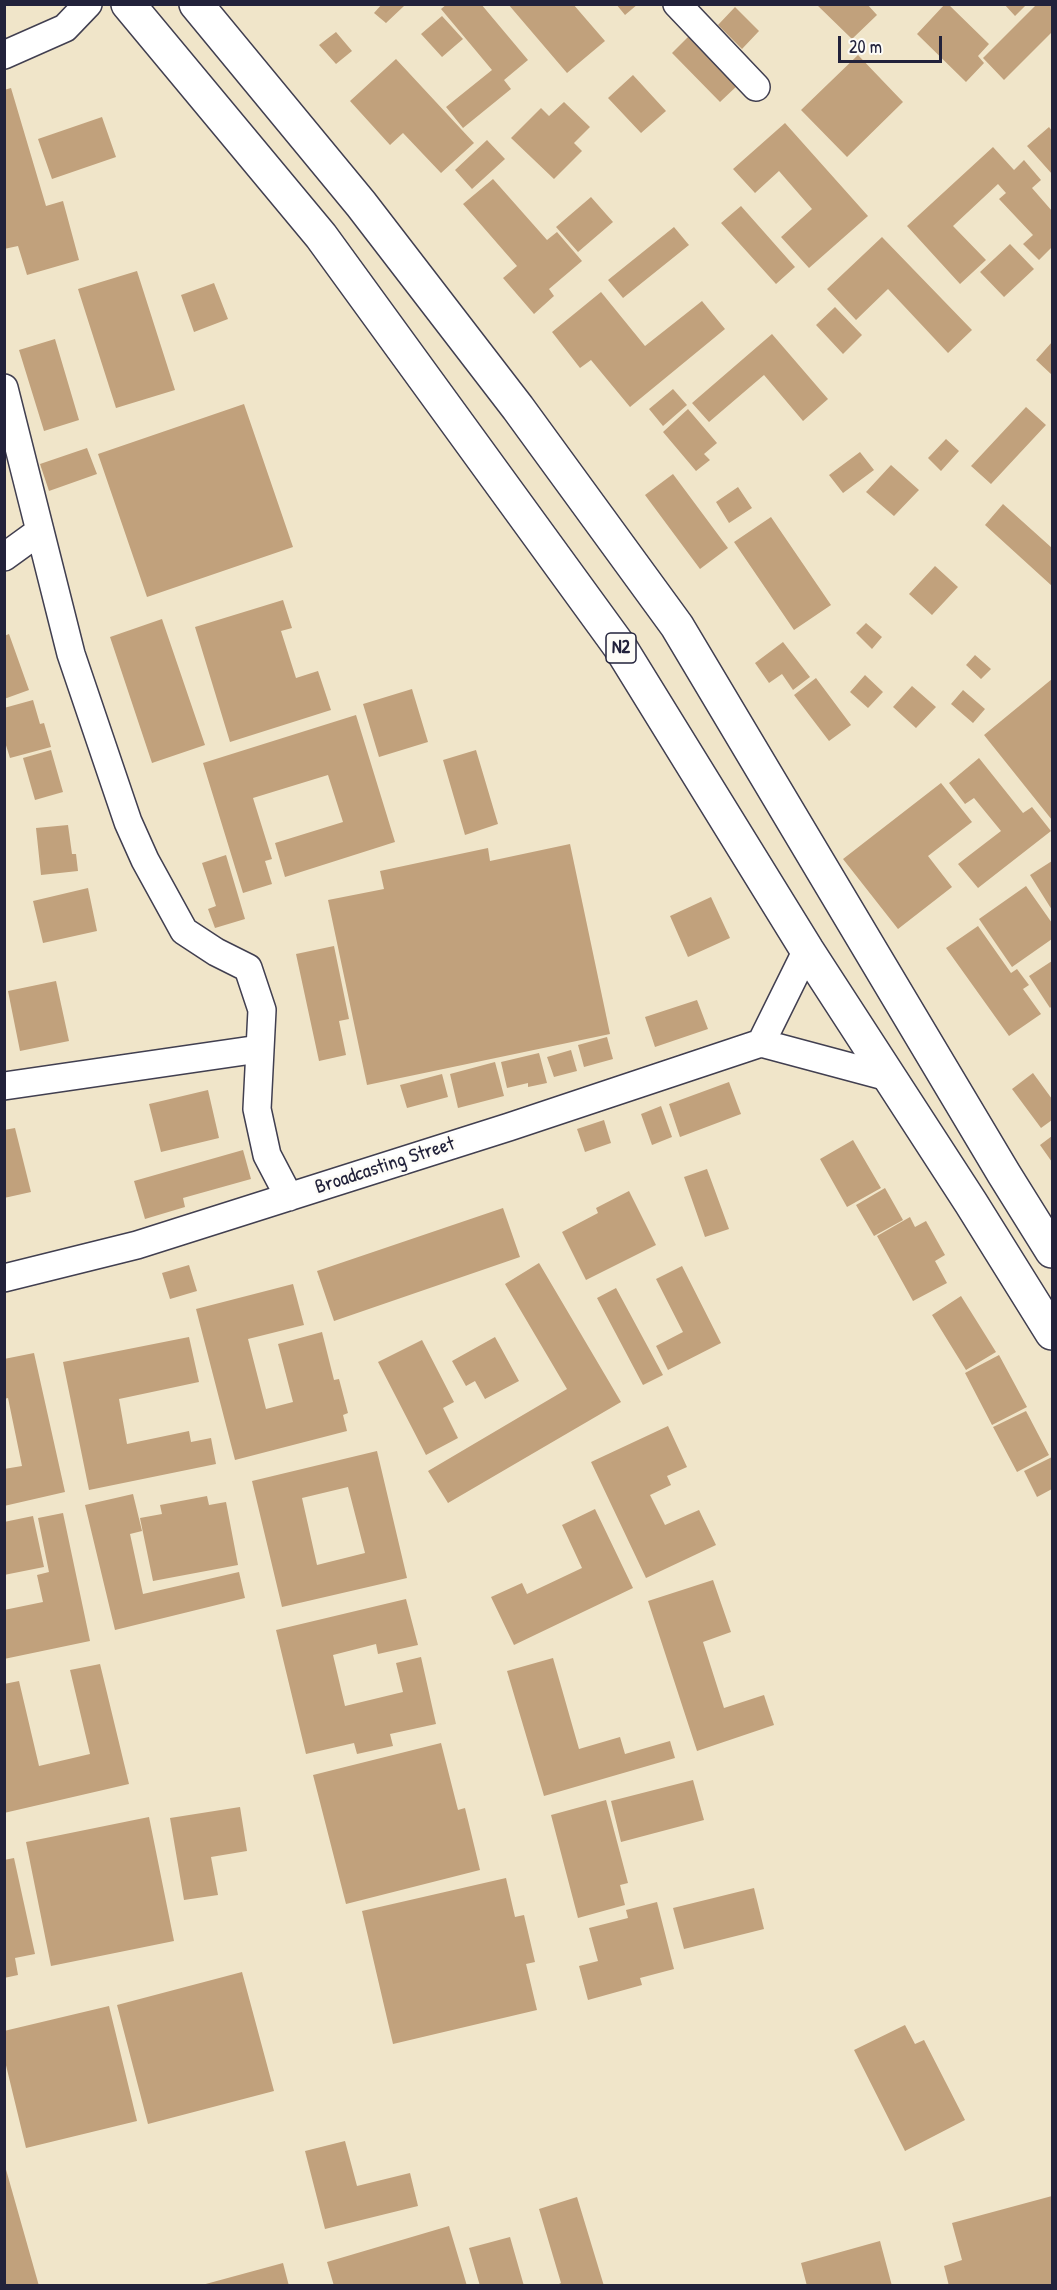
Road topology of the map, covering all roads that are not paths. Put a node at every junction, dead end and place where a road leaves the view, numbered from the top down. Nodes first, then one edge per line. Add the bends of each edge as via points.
1 (88, 4) edge
2 (128, 4) edge
3 (196, 4) edge
4 (677, 4) edge
5 (4, 55) edge
6 (756, 87) dead end
7 (4, 388) edge
8 (40, 531) junction
9 (4, 557) edge
10 (807, 950) junction
11 (761, 1043) junction
12 (259, 1049) junction
13 (888, 1077) junction
14 (4, 1086) edge
15 (289, 1197) junction
16 (1053, 1251) edge
17 (4, 1278) edge
18 (1053, 1333) edge

1 - 5 street via 65,28
2 - 10 highway, N2 via 321,236 620,647
3 - 16 highway via 361,204 518,408 677,626
4 - 6 street
7 - 8 street
8 - 9 street
8 - 12 street via 71,654 128,822 184,931 249,968 262,1010
10 - 11 street
10 - 13 highway, N2
11 - 13 street
11 - 15 street, Broadcasting Street
12 - 14 street
12 - 15 street via 257,1109 267,1155
13 - 18 highway, N2
15 - 17 street, Broadcasting Street via 137,1245

